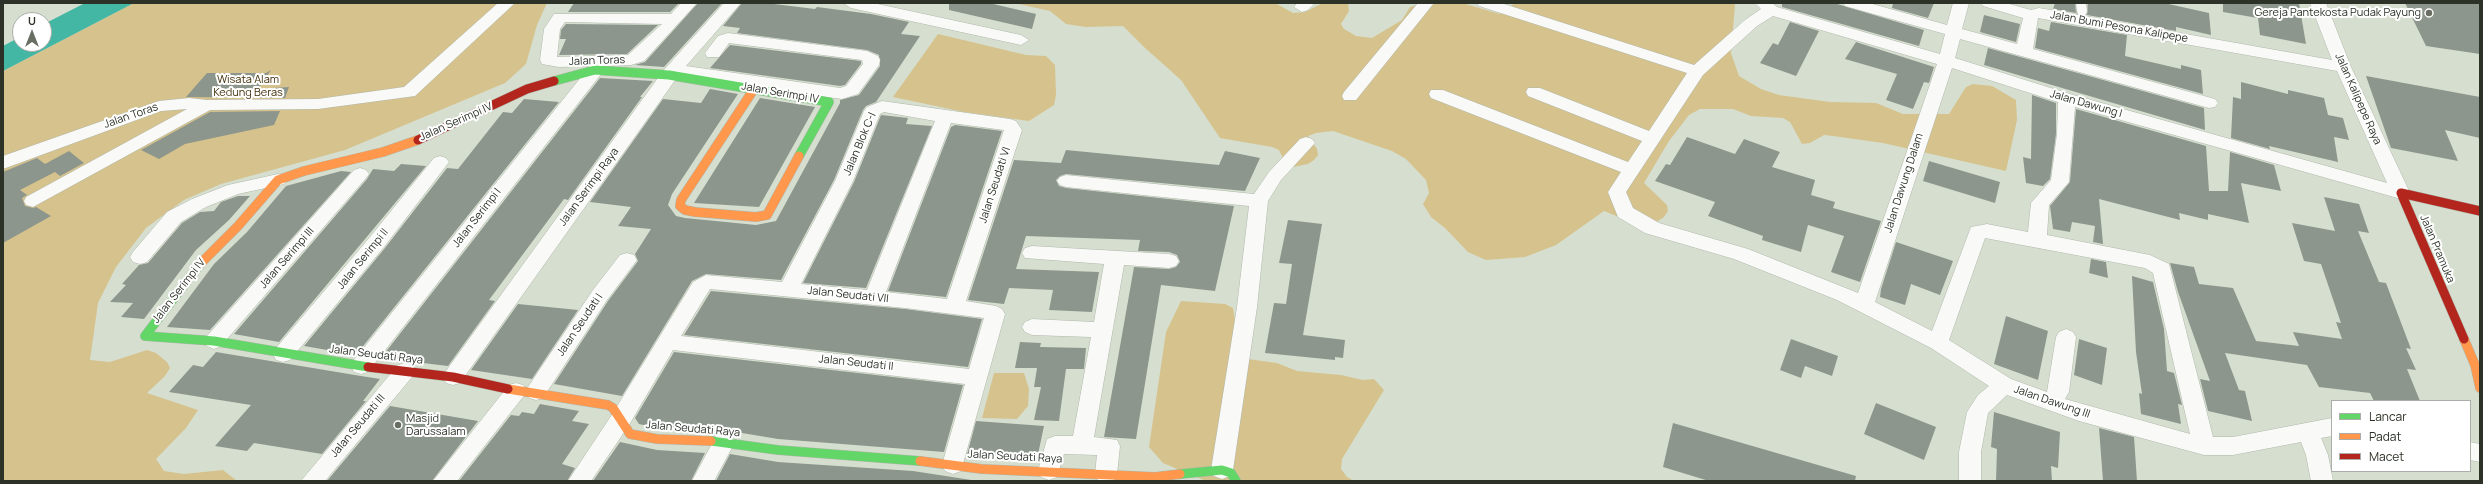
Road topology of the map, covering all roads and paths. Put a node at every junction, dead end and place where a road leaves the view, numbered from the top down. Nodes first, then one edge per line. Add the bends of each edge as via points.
1 (507, 3) edge
2 (690, 3) edge
3 (733, 3) edge
4 (851, 3) edge
5 (1426, 3) edge
6 (1851, 3) edge
7 (1961, 3) edge
8 (1989, 3) edge
9 (2318, 3) edge
10 (1495, 5) edge
11 (1767, 7) edge
12 (563, 10) edge
13 (2031, 15) junction
14 (675, 19) junction
15 (1953, 33) junction
16 (1021, 40) dead end
17 (713, 53) dead end
18 (2024, 53) junction
19 (1946, 61) junction
20 (2343, 66) junction
21 (595, 70) junction
22 (1697, 71) junction
23 (672, 72) junction
24 (754, 89) junction
25 (1534, 92) dead end
26 (1437, 94) dead end
27 (1350, 96) dead end
28 (2067, 99) junction
29 (2209, 103) dead end
30 (207, 105) junction
31 (945, 117) junction
32 (1651, 138) junction
33 (1306, 143) dead end
34 (440, 162) dead end
35 (3, 163) edge
36 (1630, 169) junction
37 (360, 174) dead end
38 (278, 180) junction
39 (1066, 181) dead end
40 (2401, 193) junction
41 (33, 201) dead end
42 (1259, 202) junction
43 (2480, 211) edge
44 (2037, 240) junction
45 (1032, 253) dead end
46 (140, 257) dead end
47 (1115, 259) junction
48 (627, 260) dead end
49 (1169, 261) dead end
50 (789, 288) junction
51 (874, 298) junction
52 (1864, 305) junction
53 (954, 306) junction
54 (1032, 327) dead end
55 (148, 330) joint
56 (1101, 330) junction
57 (2066, 337) dead end
58 (214, 341) junction
59 (666, 342) junction
60 (1938, 343) junction
61 (283, 354) junction
62 (361, 366) junction
63 (2477, 366) edge
64 (405, 372) junction
65 (453, 377) junction
66 (977, 378) junction
67 (2004, 385) junction
68 (2480, 388) edge
69 (526, 391) junction
70 (2051, 403) junction
71 (621, 419) junction
72 (2331, 427) edge
73 (2308, 431) junction
74 (724, 442) junction
75 (1082, 445) junction
76 (2204, 446) junction
77 (953, 465) junction
78 (1049, 471) junction
79 (1106, 474) junction
80 (1229, 475) edge
81 (312, 481) edge
82 (444, 481) edge
83 (579, 481) edge
84 (703, 481) edge
85 (1970, 481) edge
86 (2322, 481) edge

1 - 30 street, Jalan Toras via 409,92 318,104
2 - 14 street, Jalan Toras
3 - 23 street, Jalan Serimpi Raya
4 - 16 street
5 - 27 street
6 - 15 street
7 - 15 street
8 - 13 street, Jalan Bumi Pesona Kalipepe
9 - 20 street, Jalan Kalipepe Raya
10 - 22 street
11 - 19 street, Jalan Dawung I
11 - 22 street
12 - 14 street via 578,18
12 - 14 street, Jalan Toras via 552,29 548,60 552,62 631,60 638,57
13 - 18 street
13 - 20 street, Jalan Bumi Pesona Kalipepe via 2058,15
15 - 18 street
15 - 19 street
17 - 23 street, Jalan Serimpi IV via 724,39 728,38 867,56 872,60 852,90 842,94
18 - 29 street
19 - 28 street, Jalan Dawung I
19 - 52 street, Jalan Dawung Dalam
20 - 40 street, Jalan Kalipepe Raya
21 - 23 street, Jalan Serimpi IV
21 - 38 street, Jalan Serimpi IV via 527,90 411,142
21 - 62 street, Jalan Serimpi I
22 - 32 street
23 - 24 street, Jalan Serimpi IV
23 - 65 street, Jalan Serimpi Raya
24 - 24 street, Jalan Serimpi IV via 829,102 767,215 685,210 680,206 681,200
25 - 32 street
26 - 36 street
28 - 40 street, Jalan Dawung I
28 - 44 street via 2060,182 2040,203
30 - 35 street, Jalan Toras via 189,103 159,106
30 - 41 street
31 - 50 street, Jalan Blok C-I via 882,106 872,111 844,181
31 - 51 street
31 - 53 street, Jalan Seudati VI via 1010,125 1013,130
32 - 36 street
33 - 42 street via 1275,176
34 - 61 street, Jalan Serimpi II
36 - 52 street via 1617,192 1625,212 1646,224 1741,254
37 - 58 street, Jalan Serimpi III
38 - 46 street via 234,189 199,203 174,217
38 - 55 street, Jalan Serimpi IV via 238,226 205,257 179,294
39 - 42 street
40 - 43 street, Jalan Pramuka
40 - 63 street, Jalan Pramuka
42 - 80 street
44 - 60 street via 1987,231 1978,232
44 - 76 street via 2150,262 2162,269
45 - 47 street
47 - 49 street
47 - 56 street
48 - 69 street, Jalan Seudati I
50 - 51 street, Jalan Seudati VII
50 - 59 street, Jalan Seudati VII via 710,282 704,284
51 - 53 street, Jalan Seudati VII
52 - 60 street
53 - 66 street, Jalan Seudati VII via 992,312 994,317
54 - 56 street
55 - 58 street, Jalan Seudati Raya via 145,336 147,337
56 - 75 street
57 - 70 street via 2058,392
58 - 61 street, Jalan Seudati Raya
59 - 66 street, Jalan Seudati II via 935,371
59 - 71 street
60 - 67 street
61 - 62 street, Jalan Seudati Raya
62 - 64 street, Jalan Seudati Raya
63 - 68 street, Jalan Pramuka
64 - 65 street, Jalan Seudati Raya
64 - 81 street, Jalan Seudati III
65 - 69 street, Jalan Seudati Raya
66 - 77 street
67 - 70 street, Jalan Dawung III
67 - 85 street, Jalan Dawung III via 1985,401 1978,412 1970,452
69 - 71 street, Jalan Seudati Raya via 608,405
69 - 82 street
70 - 76 street, Jalan Dawung III via 2079,413
71 - 74 street, Jalan Seudati Raya via 630,434 634,435 657,439
71 - 83 street
72 - 73 street, Jalan Dawung III
73 - 76 street, Jalan Dawung III via 2233,446
73 - 86 street via 2317,455
74 - 77 street, Jalan Seudati Raya via 778,450
74 - 84 street
75 - 78 street via 1055,445
75 - 79 street via 1109,446
77 - 78 street, Jalan Seudati Raya via 982,469
78 - 79 street, Jalan Seudati Raya
79 - 80 street, Jalan Seudati Raya

